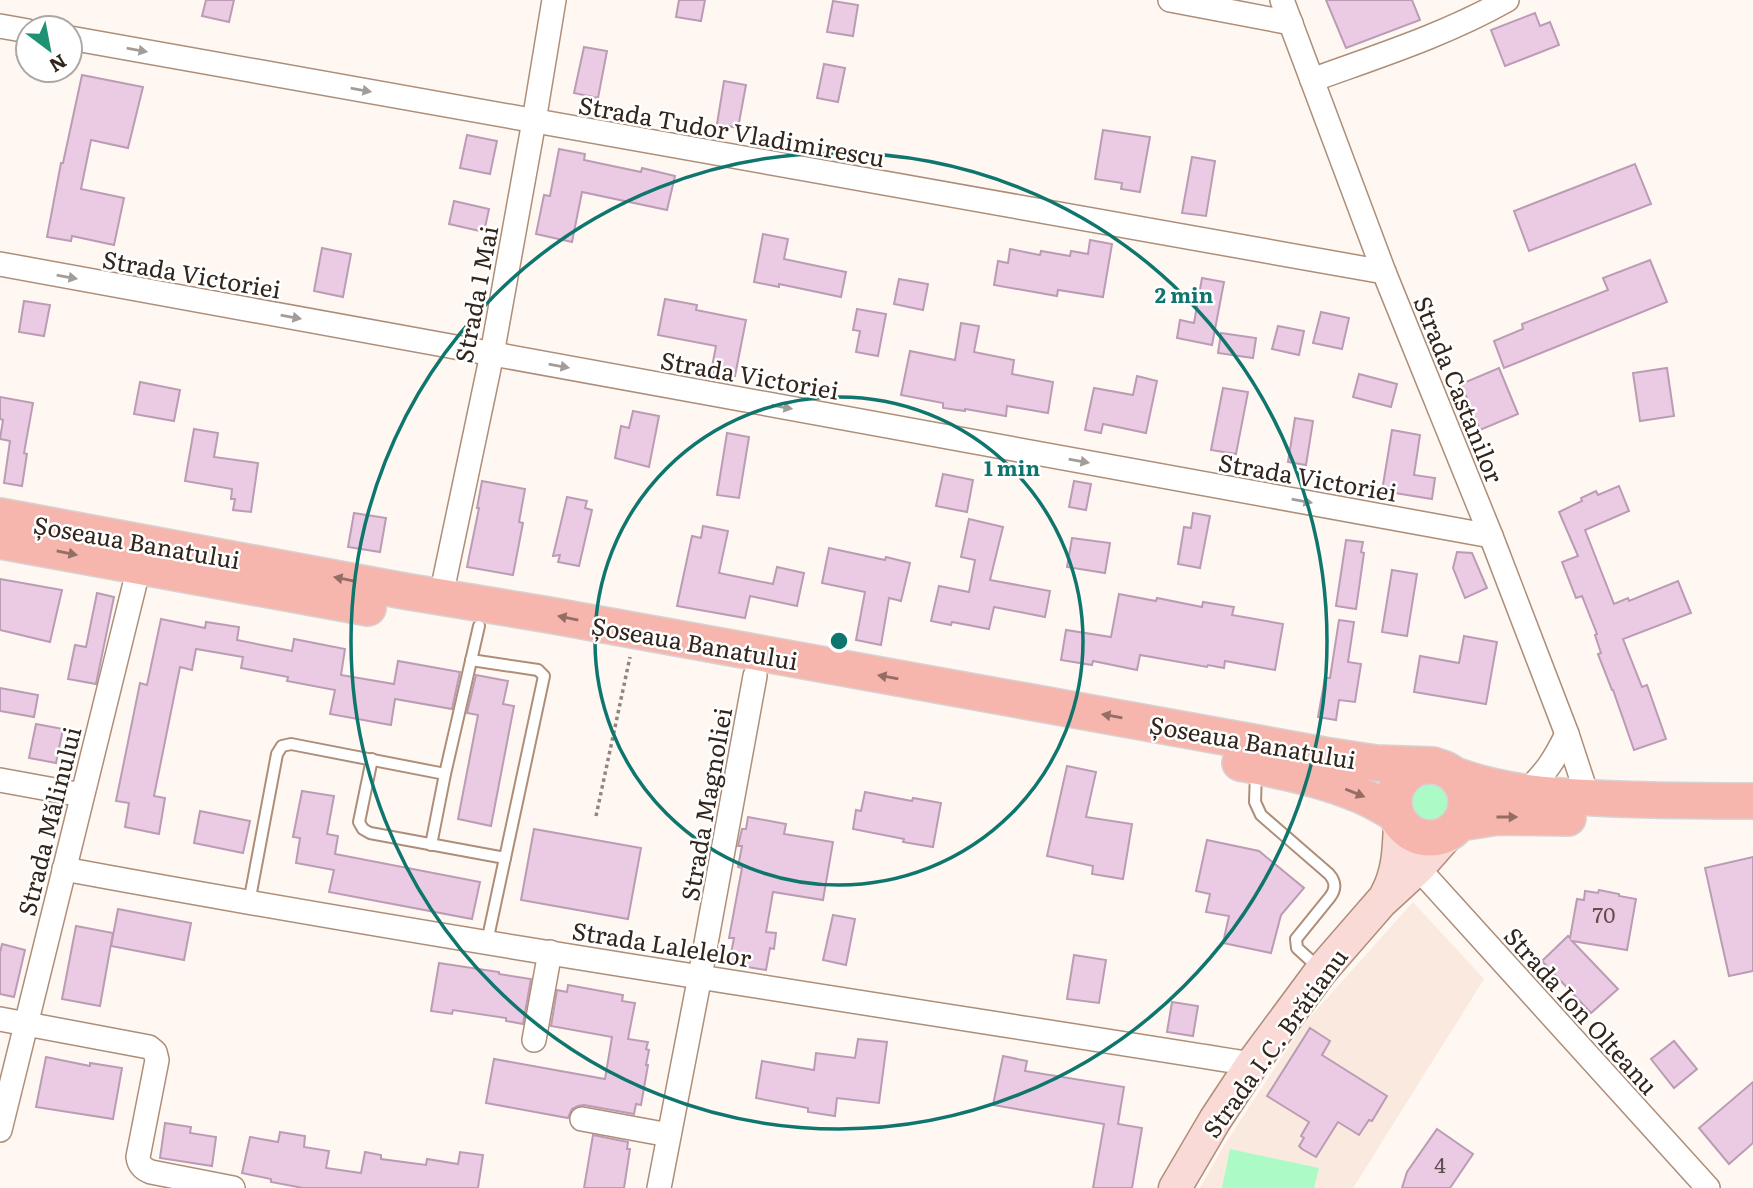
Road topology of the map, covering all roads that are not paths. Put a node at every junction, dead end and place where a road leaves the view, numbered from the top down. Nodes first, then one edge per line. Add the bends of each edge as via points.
1 (554, 0) edge
2 (1170, 0) edge
3 (1282, 0) edge
4 (1507, 0) edge
5 (1291, 23) junction
6 (84, 41) edge
7 (1312, 80) junction
8 (534, 121) junction
9 (0, 264) edge
10 (1384, 272) junction
11 (492, 354) junction
12 (0, 516) edge
13 (1491, 536) junction
14 (0, 541) edge
15 (139, 567) junction
16 (441, 596) junction
17 (479, 626) junction
18 (471, 660) junction
19 (755, 676) junction
20 (1567, 734) junction
21 (372, 759) junction
22 (1256, 766) junction
23 (1445, 771) junction
24 (445, 774) junction
25 (0, 780) edge
26 (1525, 793) junction
27 (82, 795) junction
28 (1588, 798) junction
29 (1753, 801) edge
30 (1398, 818) junction
31 (1753, 823) edge
32 (1455, 828) junction
33 (431, 845) junction
34 (505, 858) junction
35 (1418, 868) junction
36 (64, 869) junction
37 (1381, 902) junction
38 (249, 904) junction
39 (487, 942) junction
40 (550, 952) junction
41 (1321, 971) junction
42 (700, 976) junction
43 (0, 1019) edge
44 (26, 1024) junction
45 (534, 1040) dead end
46 (1252, 1063) junction
47 (582, 1119) dead end
48 (0, 1130) edge
49 (669, 1135) junction
50 (198, 1185) edge
51 (233, 1188) edge
52 (659, 1188) edge
53 (1175, 1188) edge
54 (1708, 1188) edge

1 - 8 street, Strada 1 Mai
2 - 5 street
3 - 5 street, Strada Castanilor
4 - 7 street via 1445,31
5 - 7 street, Strada Castanilor
6 -> 8 street, Strada Tudor Vladimirescu
7 - 10 street, Strada Castanilor
8 - 10 street, Strada Tudor Vladimirescu
8 - 11 street, Strada 1 Mai
9 -> 11 street, Strada Victoriei
10 - 13 street, Strada Castanilor
11 -> 13 street, Strada Victoriei
11 - 16 street, Strada 1 Mai
16 -> 12 main road, Șoseaua Banatului
13 - 20 street, Strada Castanilor
14 -> 15 main road, Șoseaua Banatului
15 - 17 main road, Șoseaua Banatului
15 - 27 street, Strada Mălinului
23 -> 16 main road, Șoseaua Banatului via 1324,755
17 - 18 lane
17 - 19 main road, Șoseaua Banatului
18 - 24 lane
18 - 34 lane via 538,670 544,676
19 - 22 main road, Șoseaua Banatului
19 - 42 street, Strada Magnoliei
20 - 26 street via 1555,759
20 - 28 street, Strada Castanilor
21 - 24 lane
21 - 33 lane via 359,822 363,829
21 - 38 lane via 282,746
22 -> 30 main road, Șoseaua Banatului via 1338,787
22 - 41 lane via 1258,810 1335,883 1330,897 1296,939 1297,948
23 - 26 main road, Șoseaua Banatului
23 - 30 main road via 1421,766 1409,771 1395,791
23 - 32 main road via 1464,787 1465,811
24 - 33 lane
25 - 27 street
26 - 28 main road, Șoseaua Banatului
27 - 36 street, Strada Mălinului
28 - 29 main road, Șoseaua Banatului
30 - 32 main road, Șoseaua Banatului via 1407,830 1428,838
30 - 37 main road, Strada I.C. Brătianu via 1395,873
32 -> 31 main road via 1498,817
32 - 35 main road, Strada I.C. Brătianu
33 - 34 lane
34 - 39 lane
35 - 37 main road, Strada I.C. Brătianu
35 - 54 street, Strada Ion Olteanu
36 - 38 street, Strada Lalelelor
36 - 44 street, Strada Mălinului
37 - 41 main road, Strada I.C. Brătianu
38 - 39 street, Strada Lalelelor
39 - 40 street, Strada Lalelelor
40 - 42 street, Strada Lalelelor
40 - 45 street
41 - 46 main road, Strada I.C. Brătianu
42 - 46 street, Strada Lalelelor
42 - 49 street, Strada Magnoliei
43 - 44 street
44 - 48 street, Strada Mălinului
44 - 50 street via 149,1047 155,1052 139,1162 151,1172
46 - 53 main road, Strada I.C. Brătianu
47 - 49 street
49 - 52 street, Strada Magnoliei
50 - 51 street

